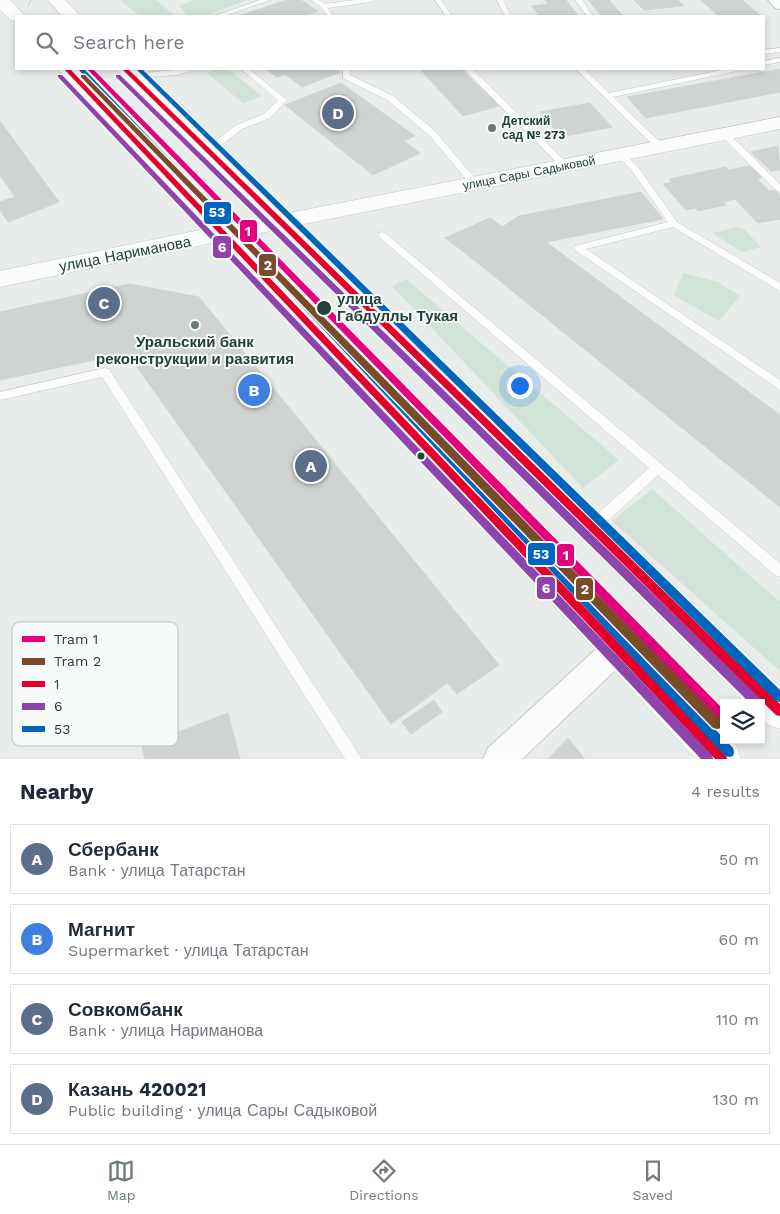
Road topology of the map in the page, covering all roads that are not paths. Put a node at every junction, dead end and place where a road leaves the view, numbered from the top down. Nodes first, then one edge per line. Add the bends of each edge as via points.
1 (1, 0) edge
2 (56, 0) edge
3 (267, 0) edge
4 (314, 0) edge
5 (371, 0) edge
6 (438, 0) edge
7 (500, 0) edge
8 (578, 0) edge
9 (775, 0) edge
10 (780, 5) edge
11 (324, 6) junction
12 (15, 15) edge
13 (70, 15) edge
14 (221, 15) edge
15 (329, 15) edge
16 (448, 15) edge
17 (508, 15) edge
18 (589, 15) edge
19 (780, 50) edge
20 (765, 52) edge
21 (780, 60) edge
22 (765, 63) edge
23 (68, 70) edge
24 (188, 70) edge
25 (246, 70) edge
26 (347, 70) edge
27 (469, 70) edge
28 (581, 70) edge
29 (732, 70) edge
30 (129, 72) edge
31 (607, 96) junction
32 (780, 123) edge
33 (724, 134) junction
34 (660, 146) junction
35 (208, 151) junction
36 (620, 154) junction
37 (564, 165) junction
38 (474, 184) junction
39 (780, 189) edge
40 (279, 222) junction
41 (674, 224) junction
42 (224, 234) junction
43 (382, 235) dead end
44 (0, 279) edge
45 (780, 288) edge
46 (780, 386) edge
47 (0, 396) edge
48 (659, 467) junction
49 (592, 526) junction
50 (780, 571) edge
51 (616, 650) junction
52 (780, 711) edge
53 (354, 759) edge
54 (499, 759) edge
55 (722, 759) edge

1 - 12 main road
2 - 13 main road
3 - 14 lane
4 - 11 lane
5 - 11 lane
6 - 16 lane
7 - 17 lane
8 - 18 lane
9 - 10 street
11 - 15 lane
19 - 20 lane
21 - 22 lane
23 - 42 main road
24 - 30 lane via 178,73
25 - 35 lane via 283,100 267,116 238,128
26 - 38 lane via 346,76 390,98 432,133
27 - 37 lane
28 - 31 lane
29 - 31 lane
30 - 35 main road
31 - 34 lane
32 - 33 main road, улица Сары Садыковой
33 - 34 main road, улица Сары Садыковой
33 - 39 lane
34 - 36 main road, улица Сары Садыковой
35 - 40 main road
36 - 37 main road, улица Сары Садыковой
36 - 41 lane
37 - 38 main road, улица Сары Садыковой
38 - 40 main road, улица Сары Садыковой
40 - 42 main road, улица Нариманова
40 - 49 main road
41 - 45 lane
41 - 46 lane via 578,248
42 - 44 main road, улица Нариманова
42 - 51 main road
43 - 48 lane
47 - 53 lane via 106,372
48 - 49 lane
48 - 50 lane
49 - 52 main road
51 - 54 street
51 - 55 main road

